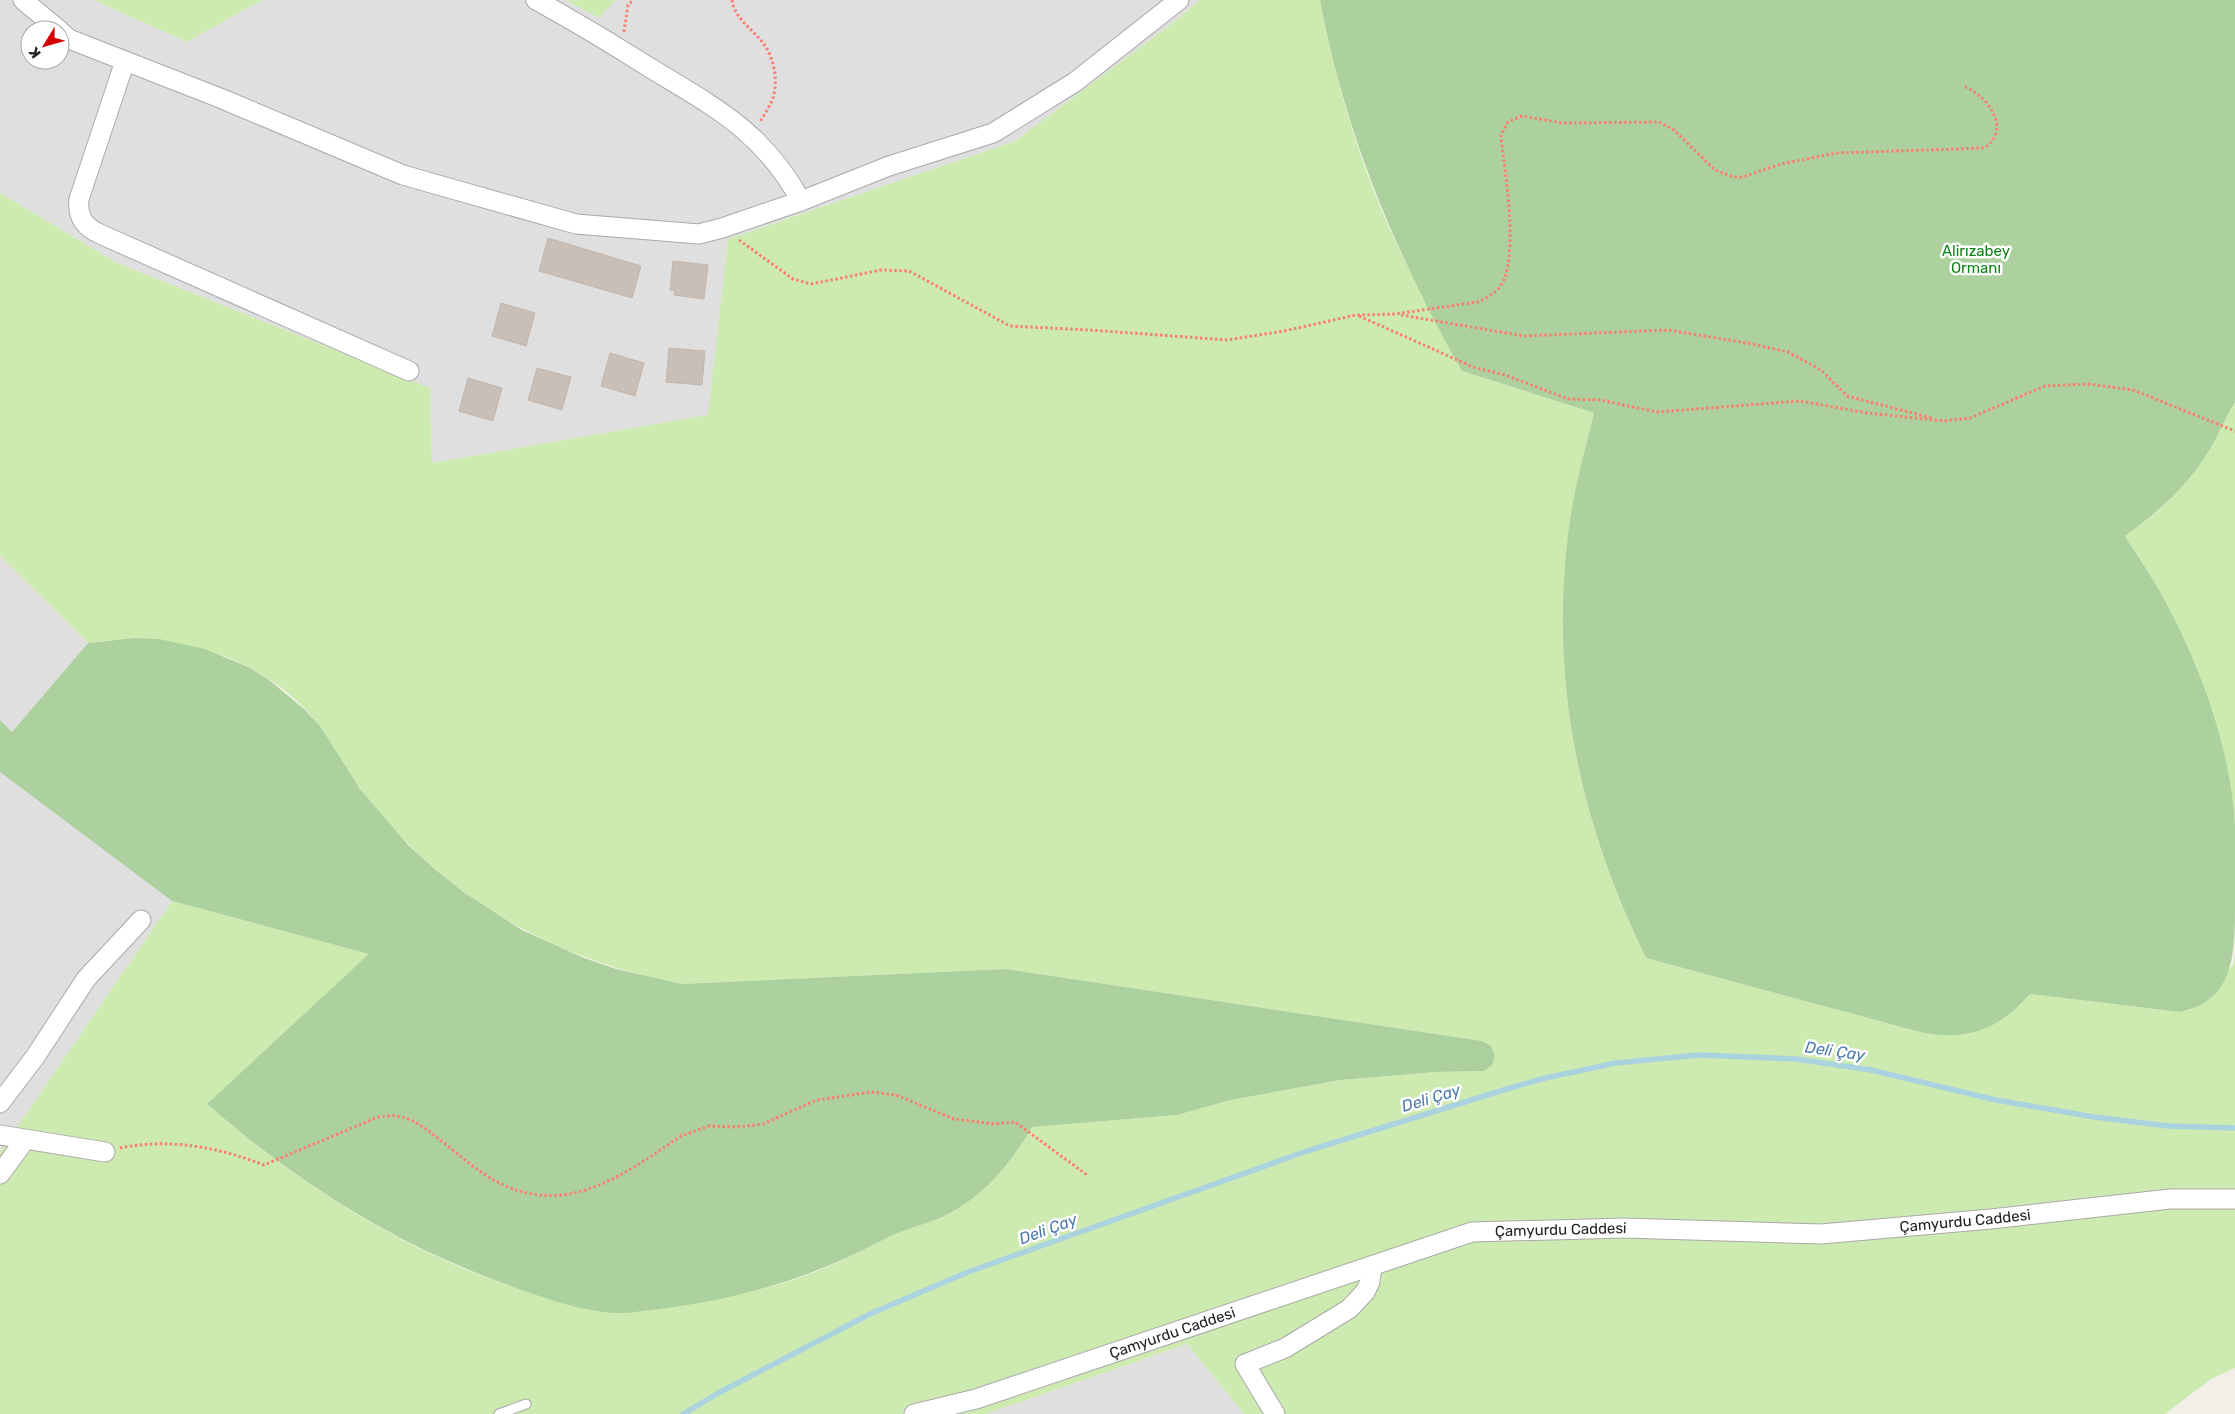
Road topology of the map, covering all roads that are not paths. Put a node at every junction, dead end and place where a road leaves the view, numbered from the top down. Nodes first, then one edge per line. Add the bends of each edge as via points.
1 (23, 0) edge
2 (536, 0) edge
3 (1179, 0) edge
4 (46, 20) edge
5 (70, 39) edge
6 (125, 61) junction
7 (801, 201) junction
8 (409, 371) dead end
9 (141, 920) dead end
10 (0, 1103) edge
11 (0, 1135) edge
12 (25, 1140) junction
13 (105, 1152) road end
14 (0, 1174) edge
15 (2235, 1199) edge
16 (1372, 1266) junction
17 (526, 1404) dead end
18 (499, 1414) edge
19 (914, 1414) edge
20 (1274, 1414) edge

1 - 4 street
2 - 7 street via 708,102 752,136 780,167
3 - 7 street via 1076,82 993,133 889,166
5 - 6 street
6 - 7 street via 403,175 576,224 699,234
6 - 8 street via 78,199 80,216 85,224 100,234
9 - 10 street via 86,979 35,1057
11 - 12 street
12 - 13 street
12 - 14 street
15 - 16 street, Çamyurdu Caddesi via 2170,1199 1821,1234 1624,1228 1472,1232
16 - 19 street, Çamyurdu Caddesi via 976,1399
16 - 20 street via 1365,1292 1349,1309 1285,1348 1245,1364
17 - 18 lane

